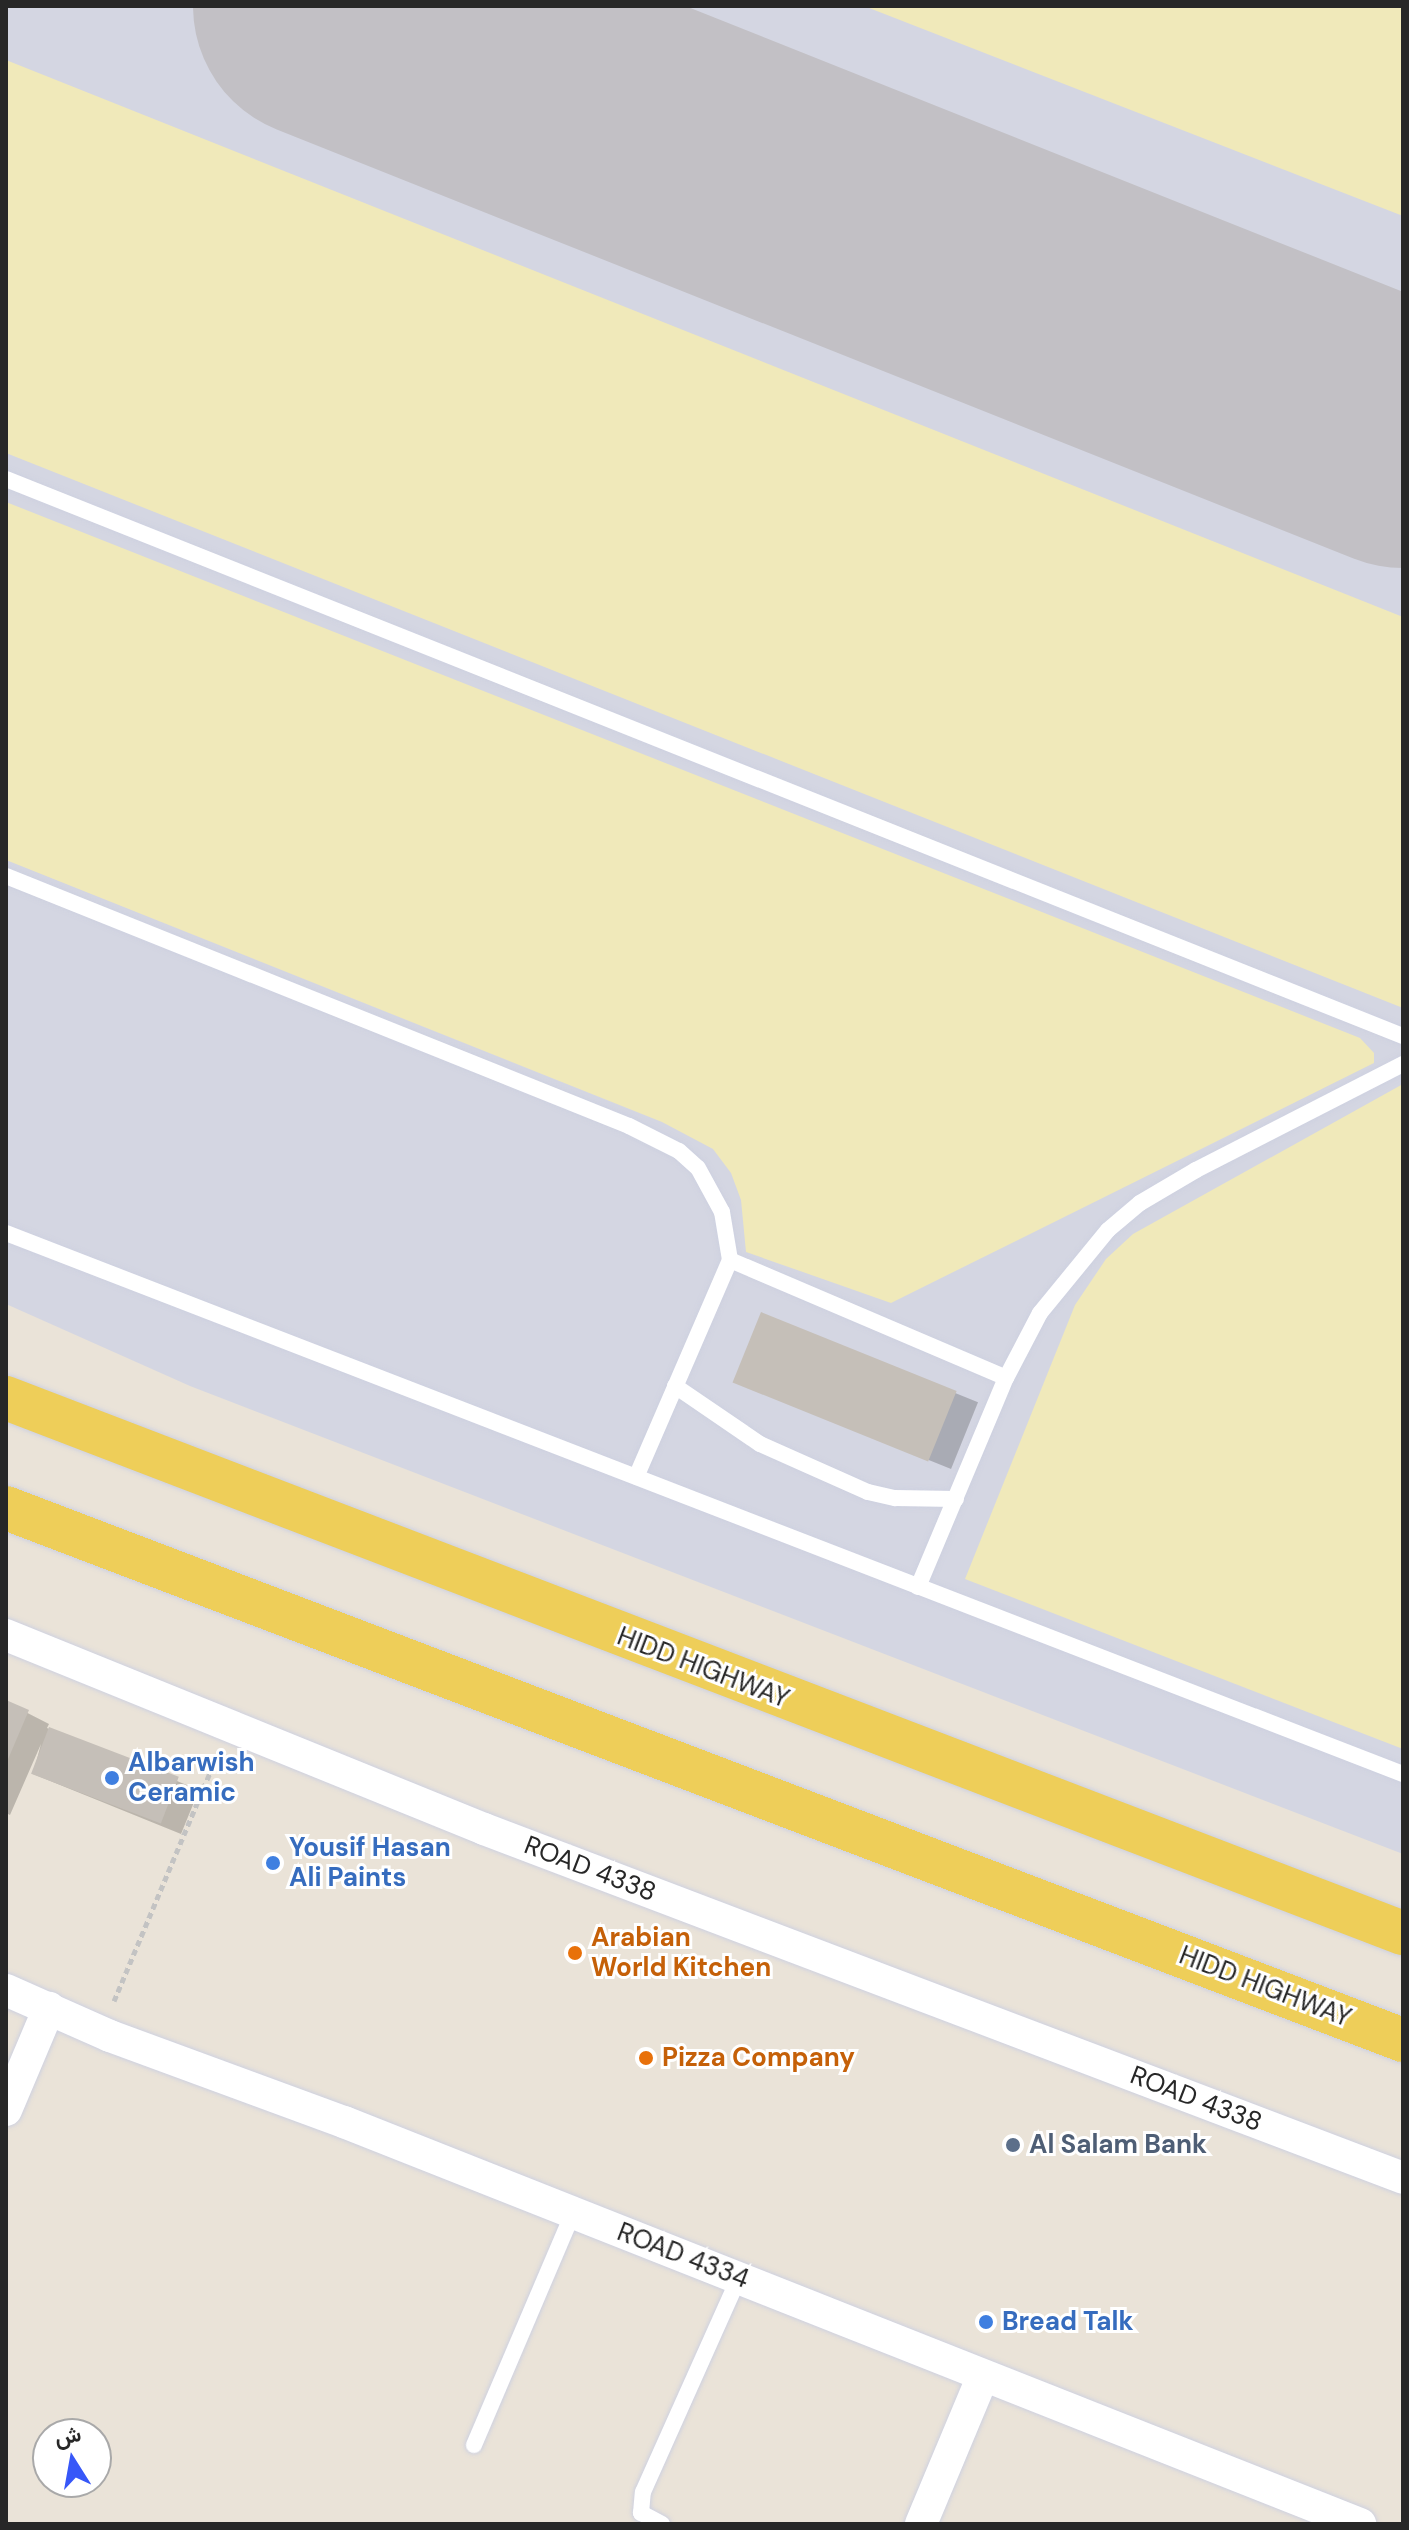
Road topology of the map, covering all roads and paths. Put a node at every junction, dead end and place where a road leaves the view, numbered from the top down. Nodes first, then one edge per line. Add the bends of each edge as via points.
1 (6, 479) edge
2 (6, 876) edge
3 (1403, 1036) edge
4 (1403, 1064) edge
5 (6, 1233) edge
6 (730, 1260) junction
7 (1006, 1378) junction
8 (675, 1386) junction
9 (6, 1398) edge
10 (636, 1477) junction
11 (956, 1499) junction
12 (6, 1508) edge
13 (918, 1587) junction
14 (6, 1635) edge
15 (230, 1726) junction
16 (1403, 1774) edge
17 (1403, 1933) edge
18 (6, 1990) edge
19 (49, 2008) junction
20 (110, 2036) junction
21 (1403, 2040) edge
22 (6, 2110) edge
23 (1403, 2178) edge
24 (573, 2213) junction
25 (739, 2277) junction
26 (982, 2378) junction
27 (474, 2445) dead end
28 (1343, 2521) edge
29 (662, 2524) edge
30 (921, 2524) edge

1 - 3 lane
2 - 6 lane via 629,1126 679,1151 713,1188
4 - 7 lane via 1140,1203 1065,1278
5 - 10 lane
6 - 7 lane
6 - 8 lane
7 - 11 lane
8 - 10 lane
8 - 11 lane via 753,1440 868,1492
9 - 17 main road, HIDD HIGHWAY
10 - 13 lane
11 - 13 lane
12 - 21 main road, HIDD HIGHWAY
13 - 16 lane
14 - 15 street, ROAD 4338
15 - 20 path via 114,1999
15 - 23 street, ROAD 4338 via 484,1829
18 - 19 street, ROAD 4334
19 - 20 street, ROAD 4334
19 - 22 street
20 - 24 street, ROAD 4334
24 - 25 street, ROAD 4334
24 - 27 lane
25 - 26 street, ROAD 4334
25 - 29 lane via 643,2492 641,2513
26 - 28 street, ROAD 4334
26 - 30 street

